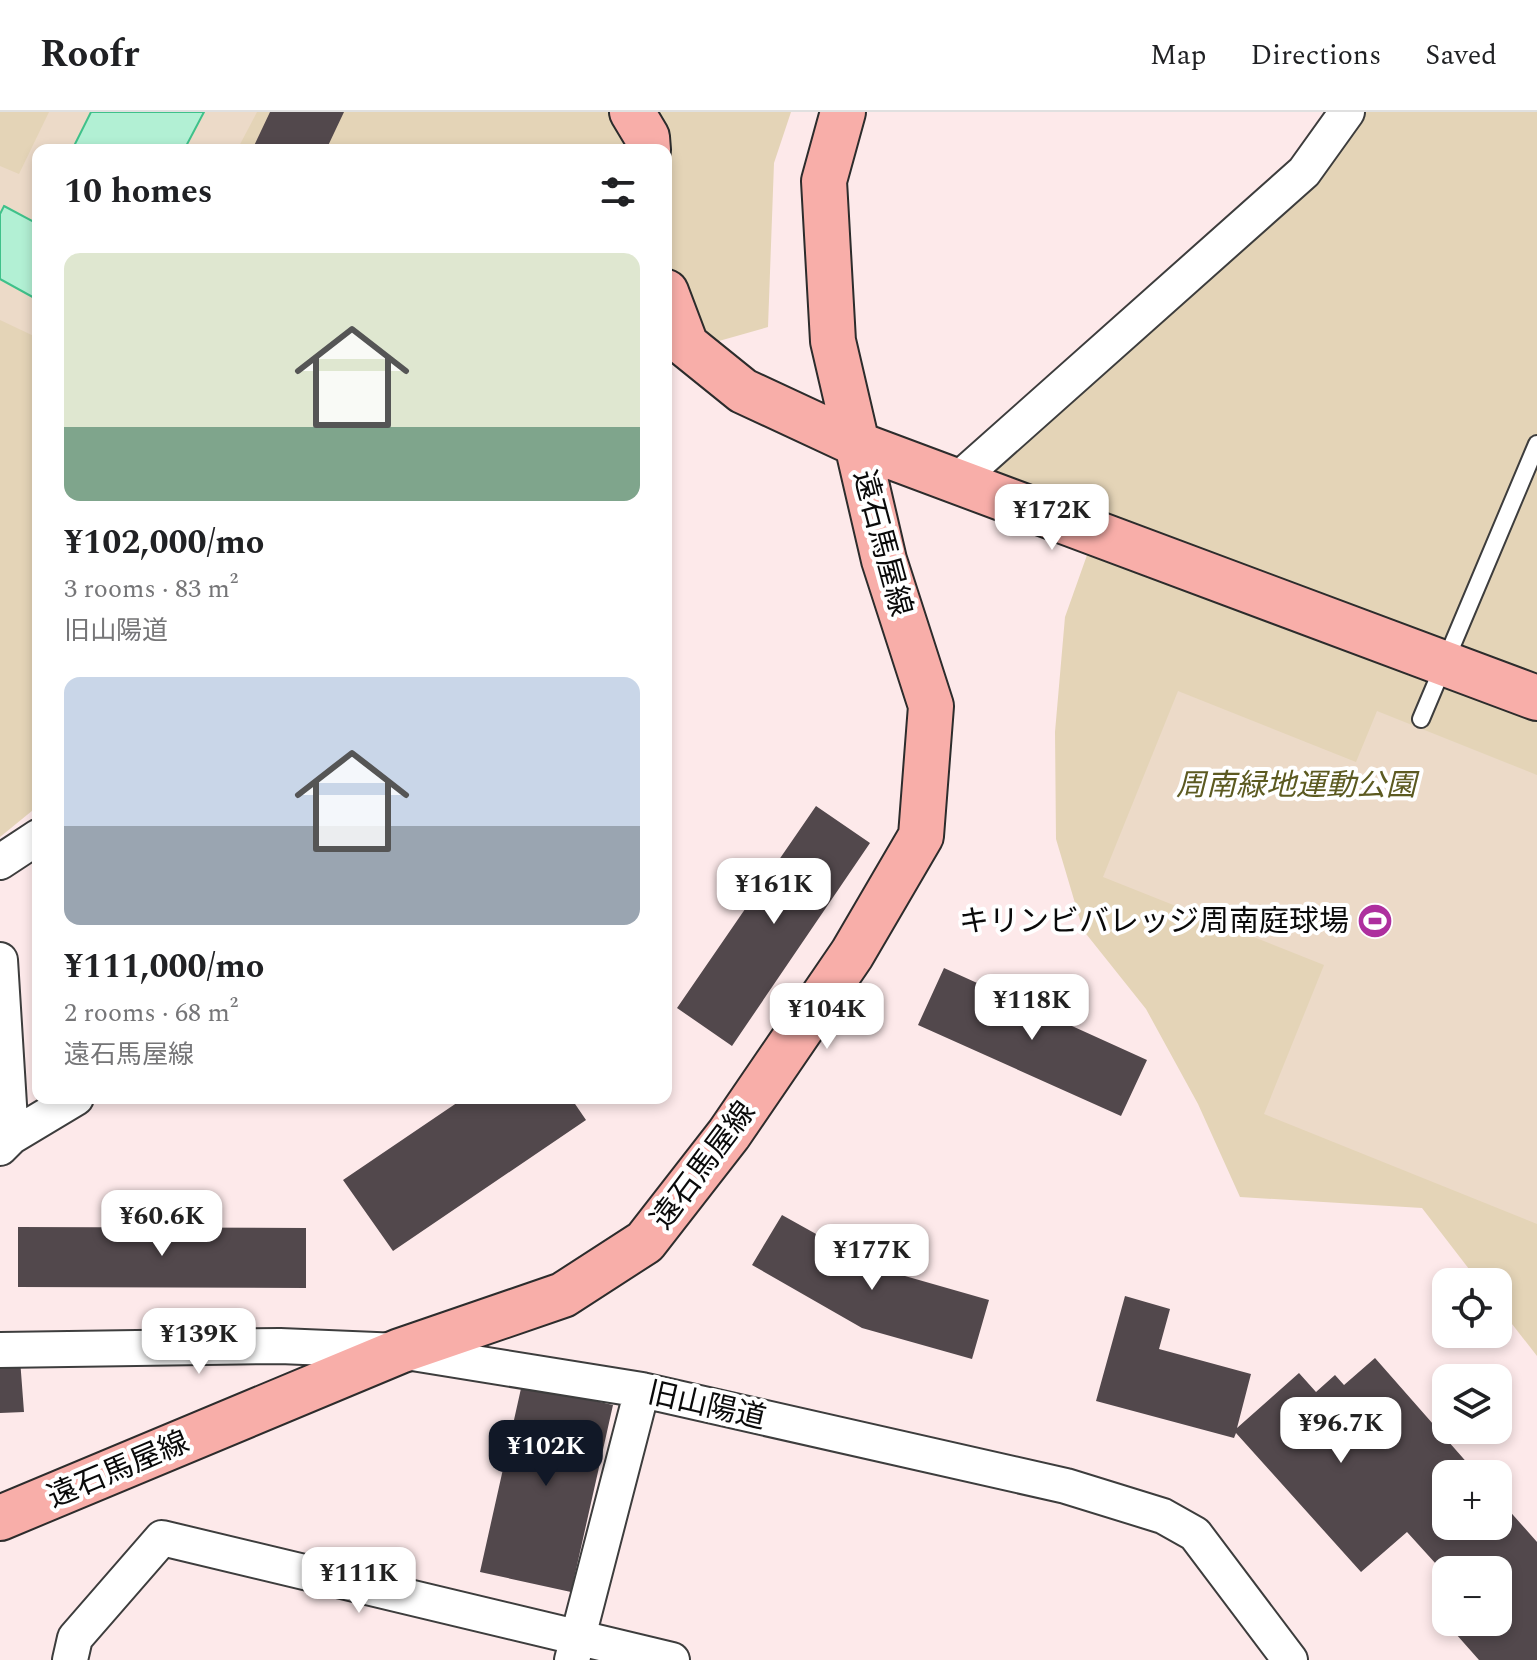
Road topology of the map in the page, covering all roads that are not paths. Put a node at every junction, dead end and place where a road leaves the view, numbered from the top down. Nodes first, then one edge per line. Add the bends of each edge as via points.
1 (843, 112) edge
2 (1347, 112) edge
3 (672, 327) edge
4 (676, 350) edge
5 (857, 444) junction
6 (1537, 444) edge
7 (958, 480) junction
8 (1443, 664) junction
9 (1537, 698) edge
10 (1421, 719) dead end
11 (32, 841) edge
12 (0, 862) edge
13 (0, 960) edge
14 (66, 1104) edge
15 (6, 1142) edge
16 (0, 1350) edge
17 (400, 1351) junction
18 (642, 1390) junction
19 (0, 1518) edge
20 (574, 1649) edge
21 (70, 1660) edge
22 (672, 1660) edge
23 (1290, 1660) edge

1 - 5 street, 遠石馬屋線 via 824,181 833,341
2 - 7 street via 1304,172
3 - 4 street
4 - 5 street via 743,391
5 - 7 street
5 - 17 street, 遠石馬屋線 via 884,560 931,706 921,836 852,954 729,1134 645,1242 563,1295
6 - 8 lane
7 - 8 street
8 - 9 street
8 - 10 lane
11 - 12 street
13 - 15 street
14 - 15 street
16 - 17 street, 旧山陽道 via 280,1346
17 - 18 street, 旧山陽道
17 - 19 street, 遠石馬屋線
18 - 20 street
18 - 23 street, 旧山陽道 via 1066,1486 1163,1516 1195,1534
20 - 21 street via 162,1538 75,1638
20 - 22 street

